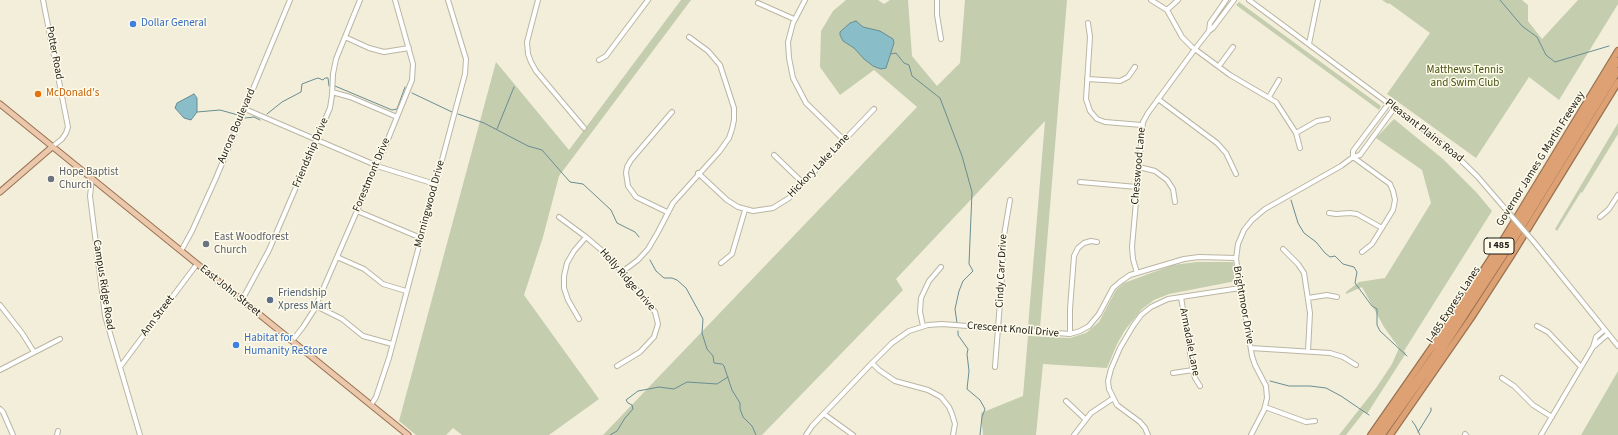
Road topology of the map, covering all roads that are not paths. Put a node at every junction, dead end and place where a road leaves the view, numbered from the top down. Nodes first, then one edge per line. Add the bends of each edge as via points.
1 (43, 0) edge
2 (290, 0) edge
3 (360, 0) edge
4 (395, 0) edge
5 (448, 0) edge
6 (538, 0) edge
7 (648, 0) edge
8 (805, 0) edge
9 (937, 0) edge
10 (1151, 0) edge
11 (1178, 0) edge
12 (1226, 0) edge
13 (1234, 0) edge
14 (1248, 0) edge
15 (1318, 0) edge
16 (758, 3) dead end
17 (1167, 10) junction
18 (794, 19) junction
19 (1088, 23) dead end
20 (1208, 31) junction
21 (689, 36) dead end
22 (345, 37) junction
23 (941, 39) dead end
24 (1309, 44) junction
25 (1233, 47) dead end
26 (409, 48) junction
27 (1195, 49) junction
28 (1618, 51) edge
29 (599, 60) dead end
30 (1618, 61) edge
31 (1219, 66) junction
32 (1135, 67) dead end
33 (1618, 71) edge
34 (1087, 79) junction
35 (1279, 80) dead end
36 (1615, 82) edge
37 (332, 92) junction
38 (1269, 97) junction
39 (1158, 99) junction
40 (1389, 103) junction
41 (0, 104) edge
42 (1395, 107) junction
43 (245, 108) junction
44 (874, 109) dead end
45 (672, 112) dead end
46 (397, 117) junction
47 (1328, 119) dead end
48 (1142, 126) junction
49 (584, 128) dead end
50 (1296, 133) junction
51 (316, 140) junction
52 (844, 140) junction
53 (52, 147) junction
54 (1300, 148) dead end
55 (774, 155) dead end
56 (1353, 157) junction
57 (377, 165) junction
58 (1139, 167) junction
59 (698, 173) junction
60 (1236, 174) dead end
61 (92, 179) junction
62 (1080, 182) dead end
63 (803, 183) junction
64 (435, 184) junction
65 (1137, 187) junction
66 (0, 192) edge
67 (1618, 194) edge
68 (1534, 199) junction
69 (1010, 200) dead end
70 (1175, 202) dead end
71 (745, 210) junction
72 (357, 211) junction
73 (667, 212) junction
74 (1328, 213) dead end
75 (559, 217) dead end
76 (1600, 217) dead end
77 (1382, 228) junction
78 (586, 237) junction
79 (421, 238) junction
80 (1503, 240) junction
81 (1097, 242) dead end
82 (1283, 249) dead end
83 (181, 252) junction
84 (1362, 252) dead end
85 (337, 257) junction
86 (1236, 258) junction
87 (721, 263) dead end
88 (197, 264) junction
89 (942, 267) dead end
90 (622, 272) junction
91 (1137, 273) junction
92 (1240, 288) junction
93 (406, 292) junction
94 (1181, 297) junction
95 (1337, 297) dead end
96 (1308, 298) junction
97 (242, 300) junction
98 (0, 305) edge
99 (316, 306) junction
100 (578, 318) dead end
101 (923, 326) junction
102 (1537, 326) dead end
103 (998, 329) junction
104 (1604, 330) junction
105 (1070, 334) junction
106 (1608, 334) junction
107 (60, 340) dead end
108 (292, 341) junction
109 (392, 344) junction
110 (1618, 346) edge
111 (1593, 347) junction
112 (1251, 348) junction
113 (1308, 351) junction
114 (34, 352) junction
115 (872, 363) junction
116 (1356, 365) dead end
117 (617, 366) dead end
118 (120, 367) junction
119 (995, 367) dead end
120 (1581, 367) junction
121 (0, 370) edge
122 (1193, 370) junction
123 (1173, 373) dead end
124 (1502, 378) dead end
125 (1200, 386) dead end
126 (1112, 399) junction
127 (1066, 401) dead end
128 (371, 406) junction
129 (1266, 407) junction
130 (0, 409) edge
131 (824, 414) junction
132 (1552, 417) junction
133 (1085, 420) junction
134 (1315, 421) dead end
135 (13, 435) edge
136 (140, 435) edge
137 (408, 435) edge
138 (806, 435) edge
139 (853, 435) edge
140 (953, 435) edge
141 (1074, 435) edge
142 (1148, 435) edge
143 (1251, 435) edge
144 (1371, 435) edge
145 (1377, 435) edge
146 (1382, 435) edge
147 (1390, 435) edge
148 (1541, 435) edge

1 - 53 street, Potter Road via 68,127 62,139
2 - 43 street, Aurora Boulevard
3 - 22 street, Friendship Drive
4 - 26 street, Forestmont Drive
5 - 64 street, Morningwood Drive via 464,53 466,69
6 - 49 street via 527,42 530,58 536,71
7 - 29 street via 606,56
8 - 18 street
9 - 23 street
10 - 17 street
11 - 17 street
12 - 20 street, Chesswood Lane via 1210,22
13 - 20 street, Chesswood Lane
14 - 24 street, Pleasant Plains Road
15 - 24 street
16 - 18 street
17 - 27 street via 1182,37
18 - 52 street via 788,50 794,82 806,103
19 - 34 street via 1090,37
20 - 27 street, Chesswood Lane
21 - 59 street via 708,51 720,65 734,114 729,138
22 - 26 street via 384,52
22 - 37 street, Friendship Drive via 336,59
24 - 40 street, Pleasant Plains Road
25 - 31 street
26 - 46 street, Forestmont Drive via 413,75
27 - 31 street
27 - 39 street, Chesswood Lane
28 - 80 highway, Governor James G Martin Freeway / I 485
30 - 68 highway, I-485 Express Lanes / I 485
31 - 38 street
32 - 34 street via 1128,77 1120,81
33 - 36 highway, I-485 Express Lanes / I 485
34 - 48 street via 1086,101 1097,119
35 - 38 street
36 - 146 highway, I-485 Express Lanes / I 485 via 1437,358
36 - 147 highway, I 485 via 1595,120 1471,318
37 - 46 street
37 - 51 street, Friendship Drive via 330,108
38 - 50 street via 1279,104
39 - 48 street, Chesswood Lane via 1145,117
39 - 60 street via 1217,143 1230,159
40 - 42 street, Pleasant Plains Road
40 - 56 street, Brightmoor Drive
41 - 53 main road, East John Street
42 - 56 street, Brightmoor Drive via 1360,155
42 - 104 street, Pleasant Plains Road, bridge via 1446,146 1478,176
43 - 51 street
43 - 83 street, Aurora Boulevard
44 - 52 street, Hickory Lake Lane
45 - 73 street via 631,160 626,173 628,186 636,197
46 - 57 street, Forestmont Drive
47 - 50 street via 1319,120
48 - 58 street, Chesswood Lane
50 - 54 street
51 - 57 street
51 - 97 street, Friendship Drive via 269,250
52 - 63 street, Hickory Lake Lane
53 - 61 main road, East John Street
53 - 66 main road
55 - 63 street
56 - 77 street via 1386,180 1393,191 1394,207
56 - 86 street, Brightmoor Drive via 1255,216 1242,234
57 - 64 street
57 - 72 street, Forestmont Drive
58 - 65 street, Chesswood Lane
58 - 70 street via 1155,171 1167,180 1173,189
59 - 71 street, Hickory Lake Lane via 726,200
59 - 73 street via 672,202
61 - 83 main road, East John Street
61 - 118 street, Campus Ridge Road via 90,196 104,304
62 - 65 street
63 - 71 street, Hickory Lake Lane via 785,201 773,208 758,212
64 - 79 street, Morningwood Drive
65 - 91 street, Chesswood Lane via 1132,247
67 - 76 street via 1609,209
68 - 80 highway
68 - 145 highway, I-485 Express Lanes / I 485 via 1433,356
69 - 103 street, Cindy Carr Drive via 1003,241
71 - 87 street via 732,254
72 - 79 street
72 - 85 street, Forestmont Drive
73 - 90 street via 648,249
74 - 77 street via 1357,214
75 - 78 street, Holly Ridge Drive
77 - 84 street via 1372,244
78 - 90 street, Holly Ridge Drive
78 - 100 street via 567,263 564,276 564,288
79 - 93 street, Morningwood Drive
80 - 144 highway, Governor James G Martin Freeway / I 485
81 - 105 street via 1084,243 1074,256
82 - 96 street via 1302,270
83 - 88 main road, East John Street
85 - 93 street via 360,267 383,284
85 - 99 street, Forestmont Drive
86 - 91 street, Crescent Knoll Drive via 1184,259
86 - 92 street, Brightmoor Drive
88 - 97 main road, East John Street
88 - 118 street, Ann Street
89 - 101 street via 929,281 921,298
90 - 117 street, Holly Ridge Drive via 655,312 658,324 648,345
91 - 105 street, Crescent Knoll Drive via 1123,279 1113,288 1099,314 1089,326
92 - 94 street
92 - 112 street, Brightmoor Drive
93 - 109 street, Morningwood Drive
94 - 122 street, Armadale Lane
94 - 126 street via 1155,305 1141,315 1133,326 1120,348 1109,376
95 - 96 street via 1327,295
96 - 113 street
97 - 108 main road, East John Street
98 - 114 street
99 - 108 street, Forestmont Drive
99 - 109 street via 342,319 363,336
101 - 103 street, Crescent Knoll Drive via 942,324
101 - 115 street, Crescent Knoll Drive via 899,337
102 - 120 street via 1548,332
103 - 105 street, Crescent Knoll Drive
103 - 119 street, Cindy Carr Drive
104 - 106 street, Pleasant Plains Road
104 - 111 street via 1596,337
106 - 110 street, Pleasant Plains Road
106 - 111 street
107 - 114 street
108 - 128 main road, East John Street
109 - 128 street, Morningwood Drive via 382,381
111 - 120 street
112 - 113 street
112 - 129 street, Brightmoor Drive via 1255,365 1266,386
113 - 116 street via 1336,354
114 - 121 street
115 - 131 street, Crescent Knoll Drive
115 - 140 street via 895,381 928,390 941,397 952,414
118 - 136 street, Campus Ridge Road
120 - 132 street
122 - 123 street
122 - 125 street, Armadale Lane
124 - 132 street via 1533,405
126 - 133 street
126 - 142 street via 1142,425
127 - 133 street
128 - 137 main road, East John Street
129 - 134 street via 1306,422
129 - 143 street, Brightmoor Drive
130 - 135 street
131 - 138 street, Crescent Knoll Drive
131 - 139 street
132 - 148 street
133 - 141 street

